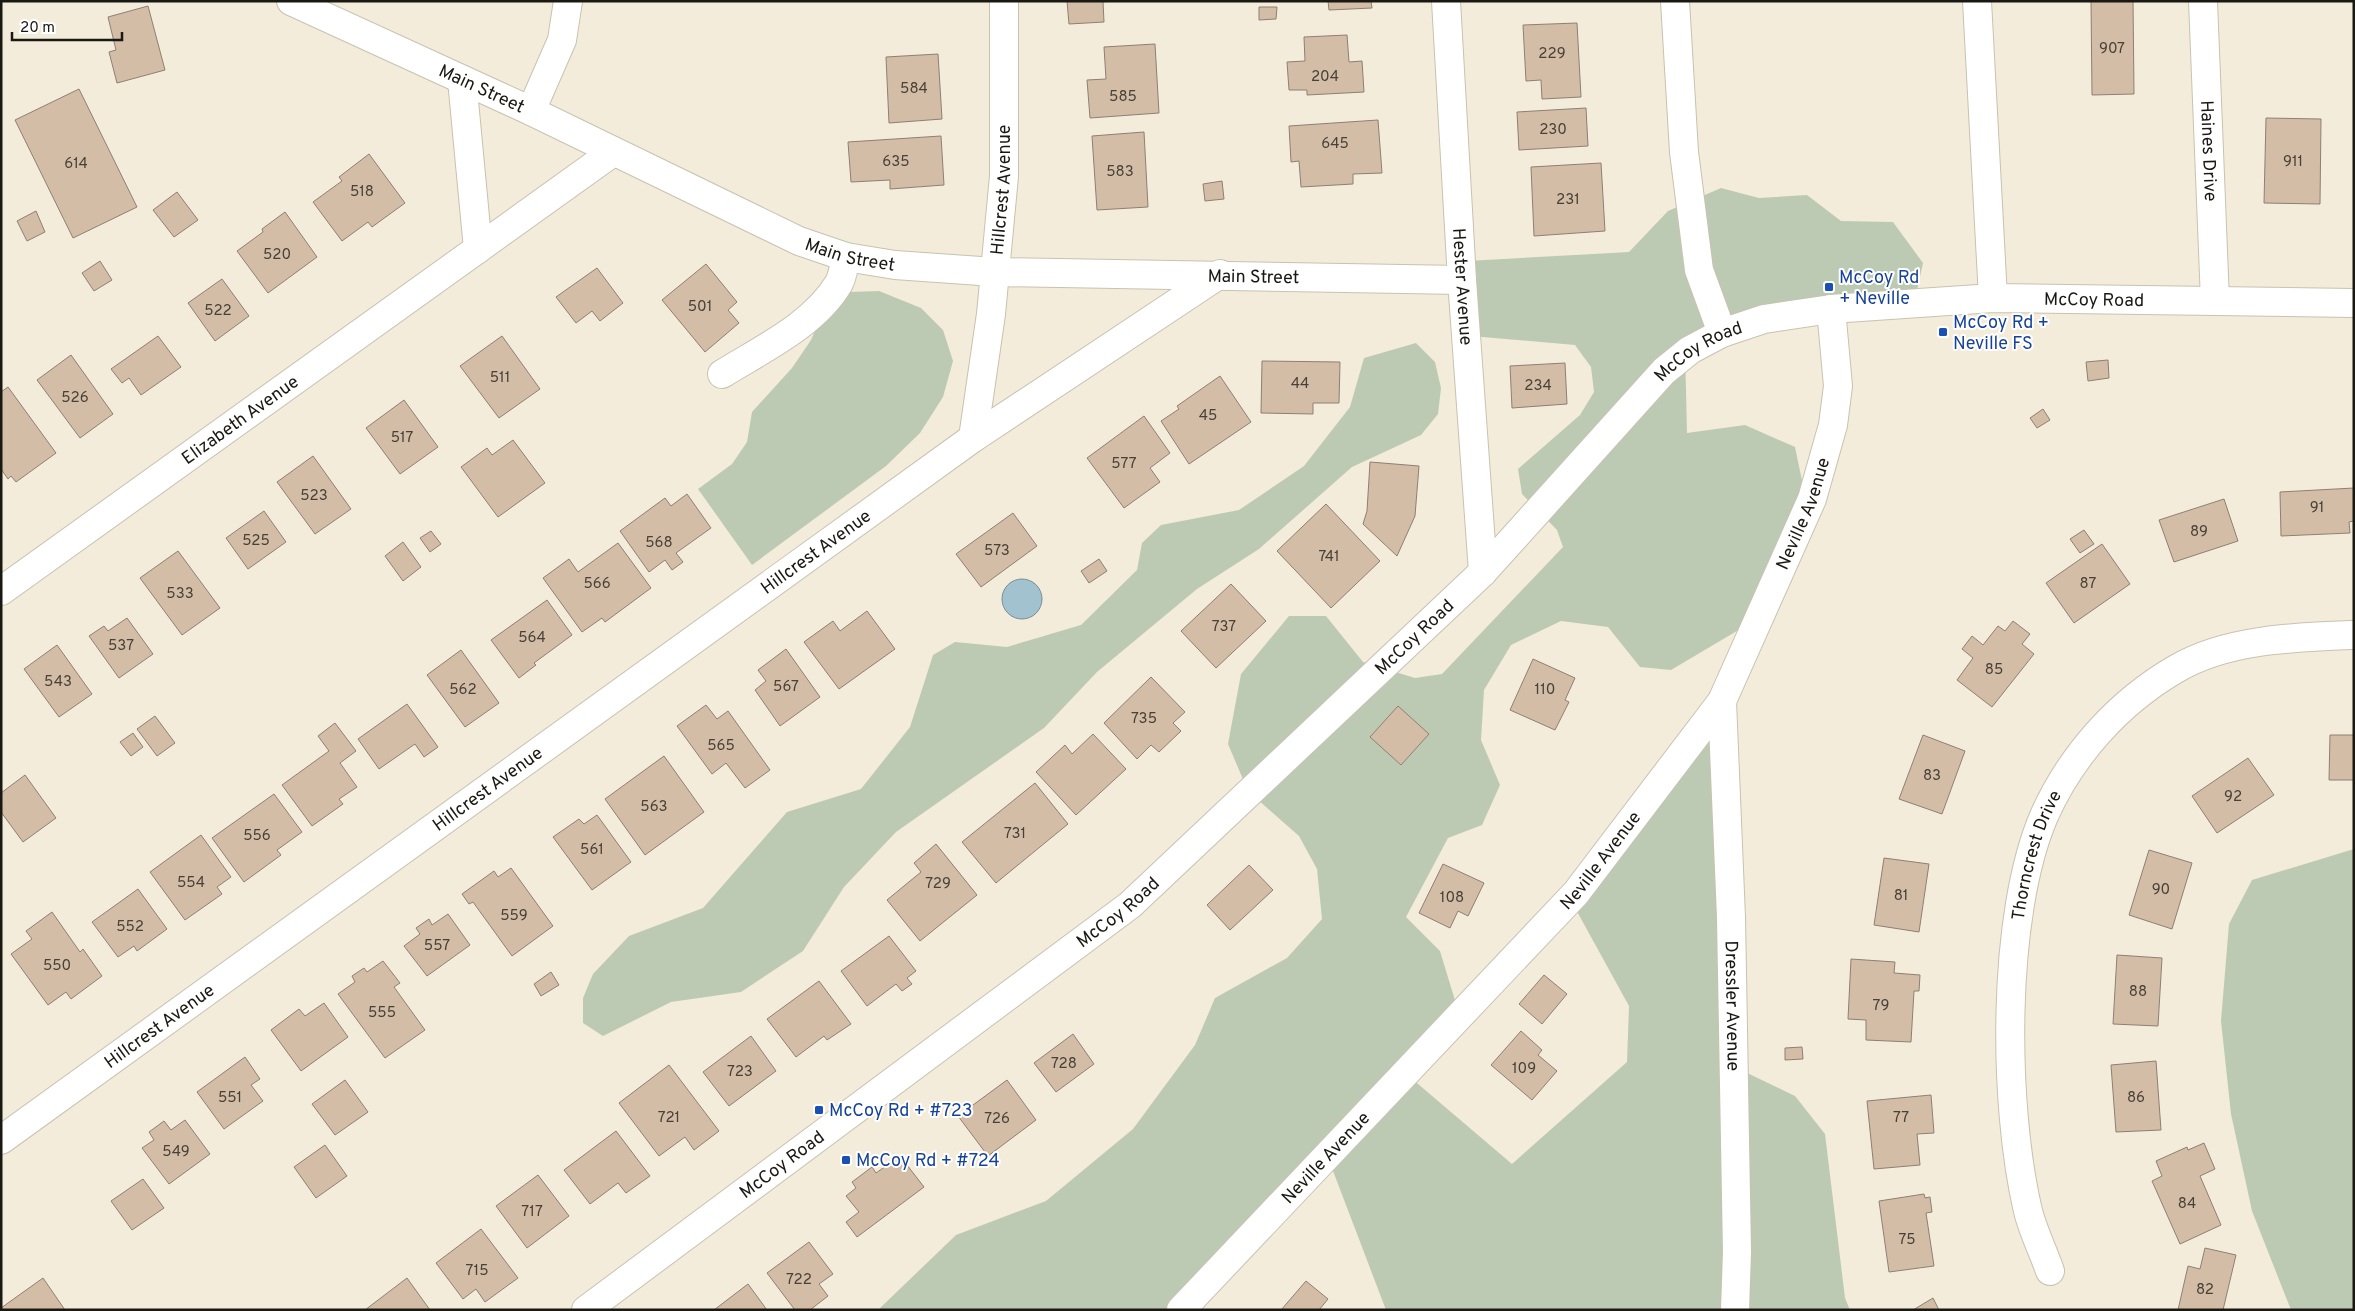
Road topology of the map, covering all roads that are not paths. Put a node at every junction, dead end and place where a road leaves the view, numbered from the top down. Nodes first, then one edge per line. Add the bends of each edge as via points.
1 (291, 1) edge
2 (568, 1) edge
3 (1004, 1) edge
4 (1446, 1) edge
5 (1675, 1) edge
6 (1977, 1) edge
7 (2203, 1) edge
8 (462, 80) junction
9 (532, 111) junction
10 (614, 152) junction
11 (478, 248) junction
12 (846, 257) junction
13 (995, 272) junction
14 (1220, 274) junction
15 (1462, 280) junction
16 (1994, 298) junction
17 (2215, 301) junction
18 (2354, 303) edge
19 (1831, 309) junction
20 (1722, 333) junction
21 (722, 374) dead end
22 (973, 438) junction
23 (1483, 572) junction
24 (4, 583) edge
25 (2354, 635) edge
26 (1722, 702) junction
27 (1, 1140) edge
28 (2050, 1271) dead end
29 (586, 1310) edge
30 (1181, 1310) edge
31 (1735, 1310) edge

1 - 8 street, Main Street
2 - 9 street via 562,40
3 - 13 street, Hillcrest Avenue via 1004,176
4 - 15 street, Hester Avenue
5 - 20 street via 1684,152 1700,270
6 - 16 street
7 - 17 street, Haines Drive
8 - 9 street, Main Street
8 - 11 street
9 - 10 street, Main Street
10 - 11 street, Elizabeth Avenue
10 - 12 street, Main Street via 800,241
11 - 24 street, Elizabeth Avenue
12 - 13 street, Main Street via 895,265
12 - 21 street via 840,281 827,300 793,330
13 - 14 street, Main Street
13 - 22 street, Hillcrest Avenue
14 - 15 street, Main Street
14 - 22 street, Hillcrest Avenue
15 - 23 street, Hester Avenue
16 - 17 street, McCoy Road
16 - 19 street, McCoy Road
17 - 18 street, McCoy Road
19 - 20 street, McCoy Road via 1764,319
19 - 26 street, Neville Avenue via 1838,386 1833,425 1812,499
20 - 23 street, McCoy Road via 1690,350 1664,371
22 - 27 street, Hillcrest Avenue
23 - 29 street, McCoy Road via 1130,905
25 - 28 street, Thorncrest Drive via 2308,637 2224,648 2176,668 2121,709 2097,735 2074,761 2044,816 2025,877 2013,963 2011,1043 2017,1150 2028,1213
26 - 30 street, Neville Avenue via 1576,893
26 - 31 street, Dressler Avenue via 1731,917 1737,1252

